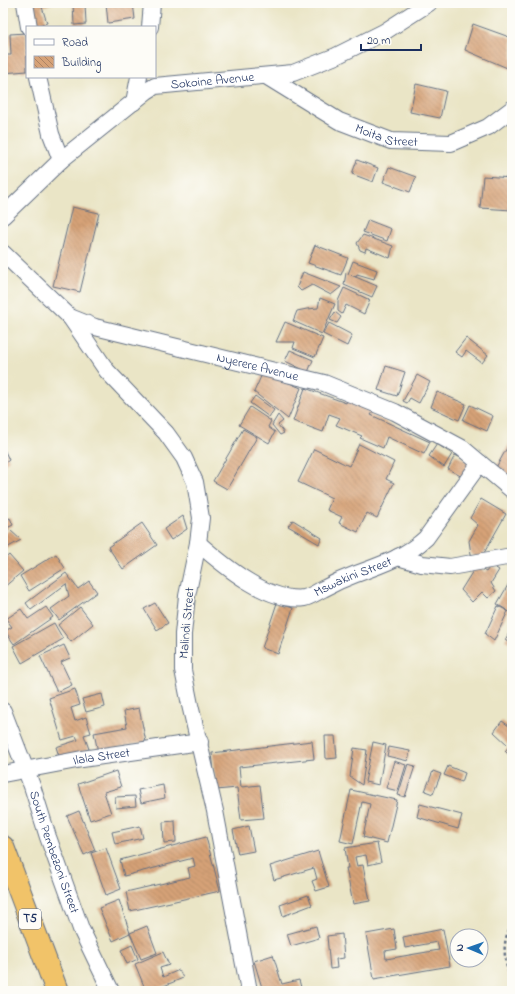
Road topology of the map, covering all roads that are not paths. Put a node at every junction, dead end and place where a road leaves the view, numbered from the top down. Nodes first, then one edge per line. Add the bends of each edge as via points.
1 (25, 3) edge
2 (152, 3) edge
3 (429, 3) edge
4 (29, 26) edge
5 (150, 26) edge
6 (266, 76) junction
7 (38, 78) edge
8 (139, 78) edge
9 (134, 102) junction
10 (512, 109) edge
11 (61, 160) junction
12 (3, 216) edge
13 (3, 252) edge
14 (70, 317) junction
15 (480, 463) junction
16 (512, 490) edge
17 (198, 543) junction
18 (512, 556) edge
19 (398, 557) junction
20 (3, 711) edge
21 (200, 742) junction
22 (26, 770) junction
23 (3, 774) edge
24 (3, 847) edge
25 (57, 991) edge
26 (111, 991) edge
27 (250, 991) edge

1 - 4 street
2 - 5 street
3 - 6 street, Sokoine Avenue via 384,32 336,56 293,74
6 - 9 street, Sokoine Avenue via 160,86 147,91
6 - 10 street, Moita Street via 339,121 391,141 451,143 488,127
7 - 11 street via 51,134
8 - 9 street
9 - 11 street, Sokoine Avenue
11 - 12 street, Sokoine Avenue
13 - 14 street, Nyerere Avenue
14 - 15 street, Nyerere Avenue via 95,327 324,383 395,412 462,448
14 - 17 street, Malindi Street via 107,371 166,433 184,458 197,489 201,518
15 - 16 street, Nyerere Avenue
15 - 19 street, Mswakini Street via 426,538 416,548
17 - 19 street, Mswakini Street via 251,583 268,592 292,598 305,598 340,580
17 - 21 street, Malindi Street via 187,596 183,670
18 - 19 street via 450,567 422,564
20 - 22 street, South Pembezoni Street
21 - 22 street, Ilala Street via 116,753
21 - 27 street, Malindi Street
22 - 23 street, Ilala Street
22 - 26 street, South Pembezoni Street via 81,929
24 - 25 highway, T5

